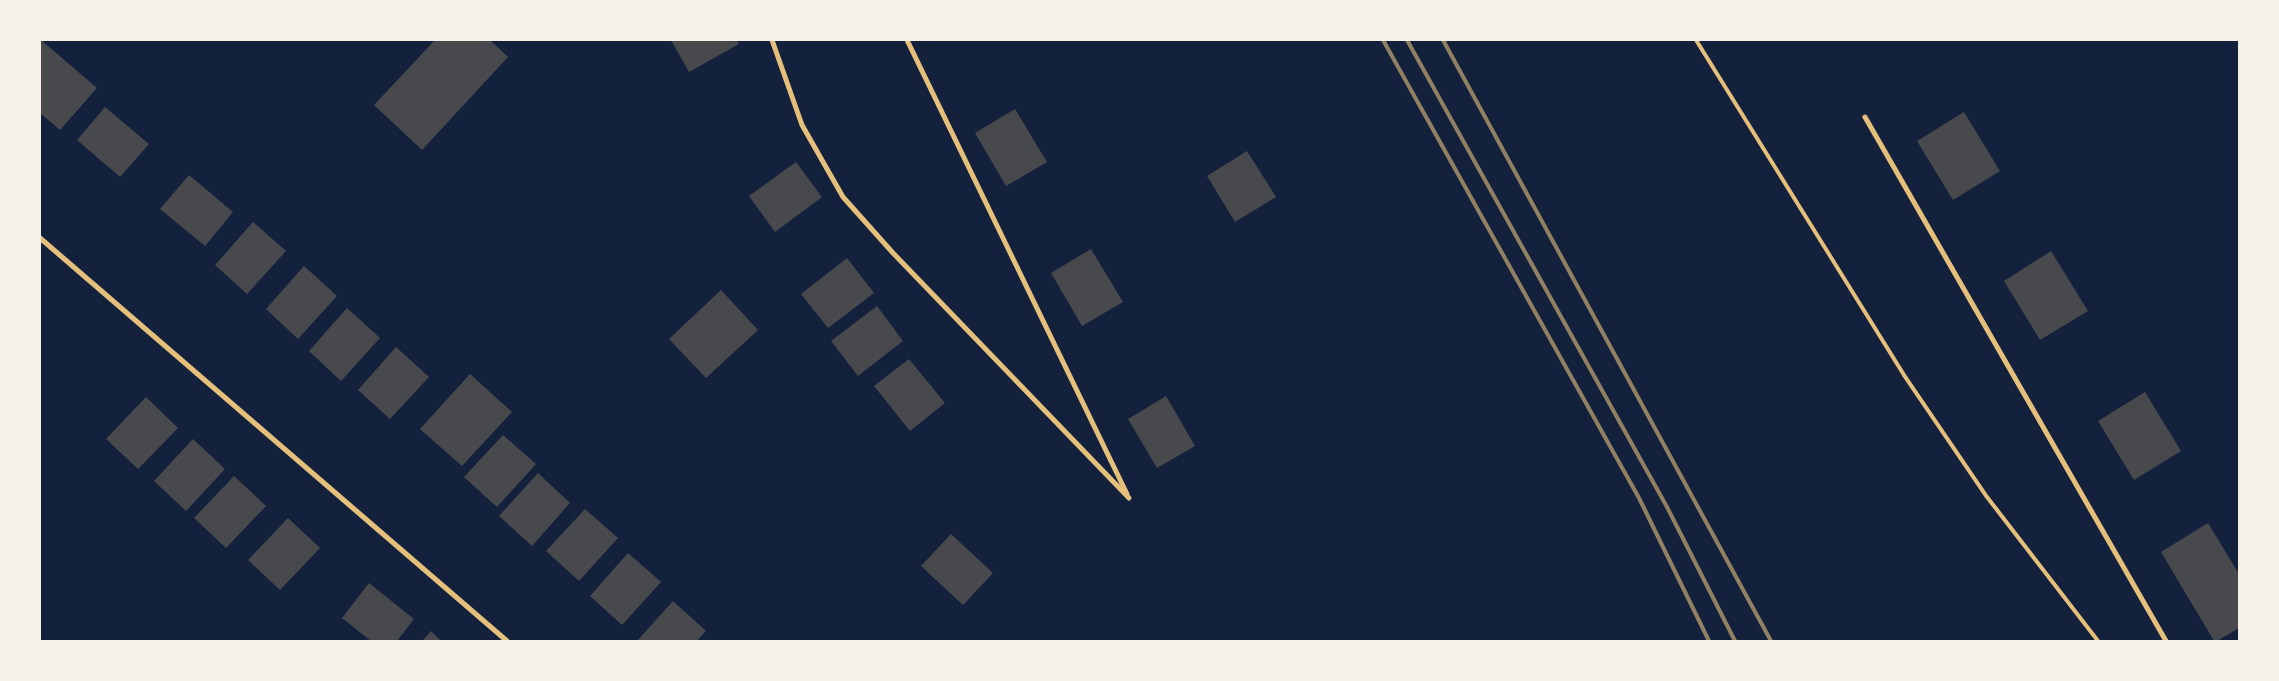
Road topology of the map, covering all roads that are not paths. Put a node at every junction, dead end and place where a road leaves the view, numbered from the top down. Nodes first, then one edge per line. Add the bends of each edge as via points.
1 (772, 40) edge
2 (907, 40) edge
3 (1696, 40) edge
4 (1865, 118) dead end
5 (40, 238) edge
6 (506, 641) edge
7 (2098, 641) edge
8 (2166, 641) edge

1 - 2 street via 802,125 843,197 1128,498
3 - 7 lane via 1904,375 1987,497
4 - 8 street
5 - 6 street

